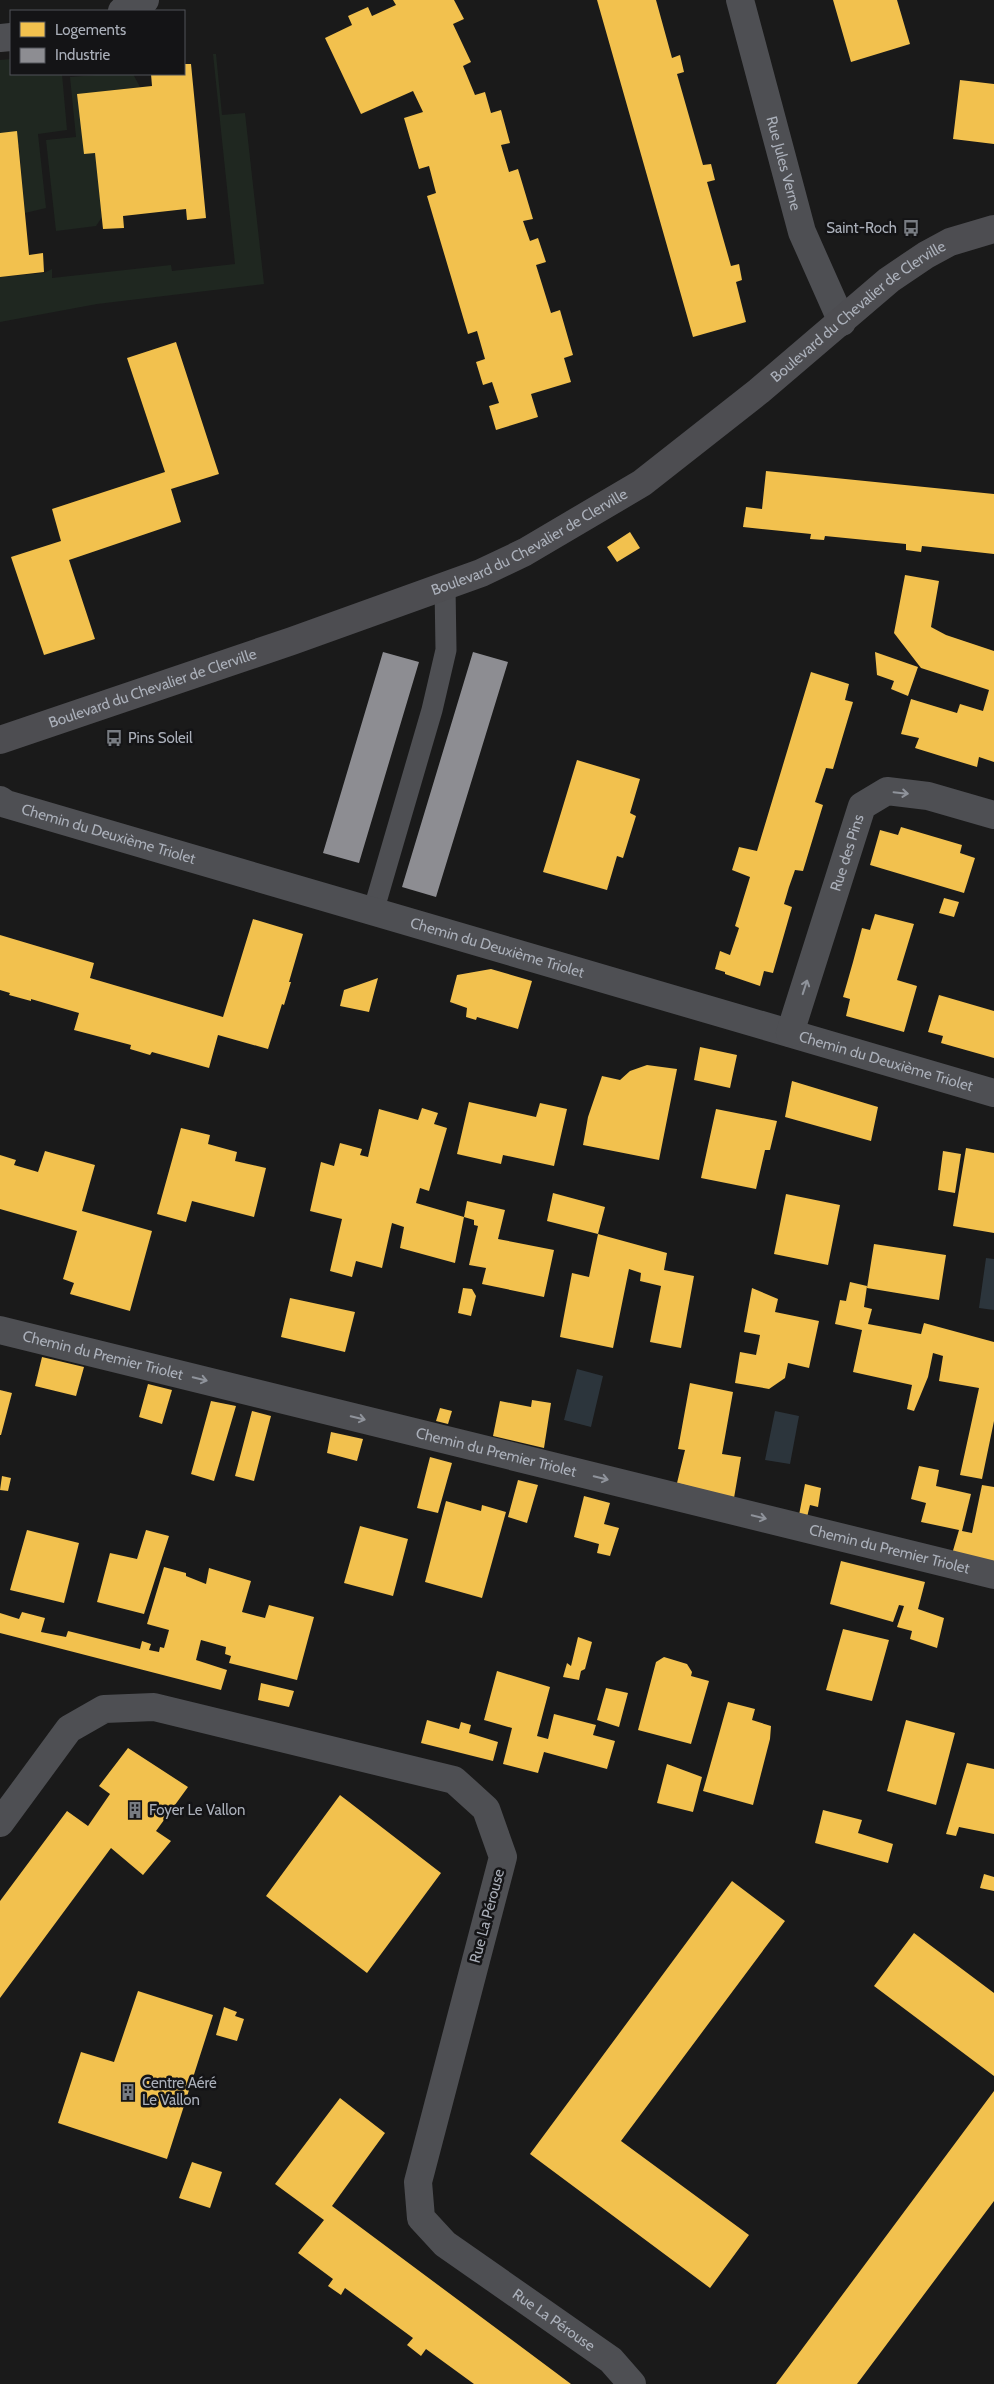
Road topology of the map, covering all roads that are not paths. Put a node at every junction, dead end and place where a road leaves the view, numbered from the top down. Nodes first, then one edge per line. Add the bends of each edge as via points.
1 (145, 0) edge
2 (740, 0) edge
3 (124, 10) edge
4 (994, 229) edge
5 (842, 322) junction
6 (445, 586) junction
7 (0, 740) edge
8 (0, 800) edge
9 (994, 815) edge
10 (373, 912) junction
11 (790, 1033) junction
12 (994, 1093) edge
13 (0, 1330) edge
14 (994, 1575) edge
15 (0, 1823) edge
16 (632, 2384) edge

1 - 3 street
2 - 5 street, Rue Jules Verne via 802,232
4 - 5 street, Boulevard du Chevalier de Clerville via 950,242 926,255 889,280
5 - 6 street, Boulevard du Chevalier de Clerville via 642,483 525,552
6 - 7 street, Boulevard du Chevalier de Clerville
6 - 10 lane via 446,650 432,710
8 - 10 street, Chemin du Deuxième Triolet
11 -> 9 street, Rue des Pins via 862,806 887,792 928,796
10 - 11 street, Chemin du Deuxième Triolet
11 - 12 street, Chemin du Deuxième Triolet
13 -> 14 street, Chemin du Premier Triolet
15 - 16 street, Rue La Pérouse via 69,1728 104,1709 154,1707 454,1780 486,1809 503,1857 418,2182 421,2218 445,2244 611,2360

